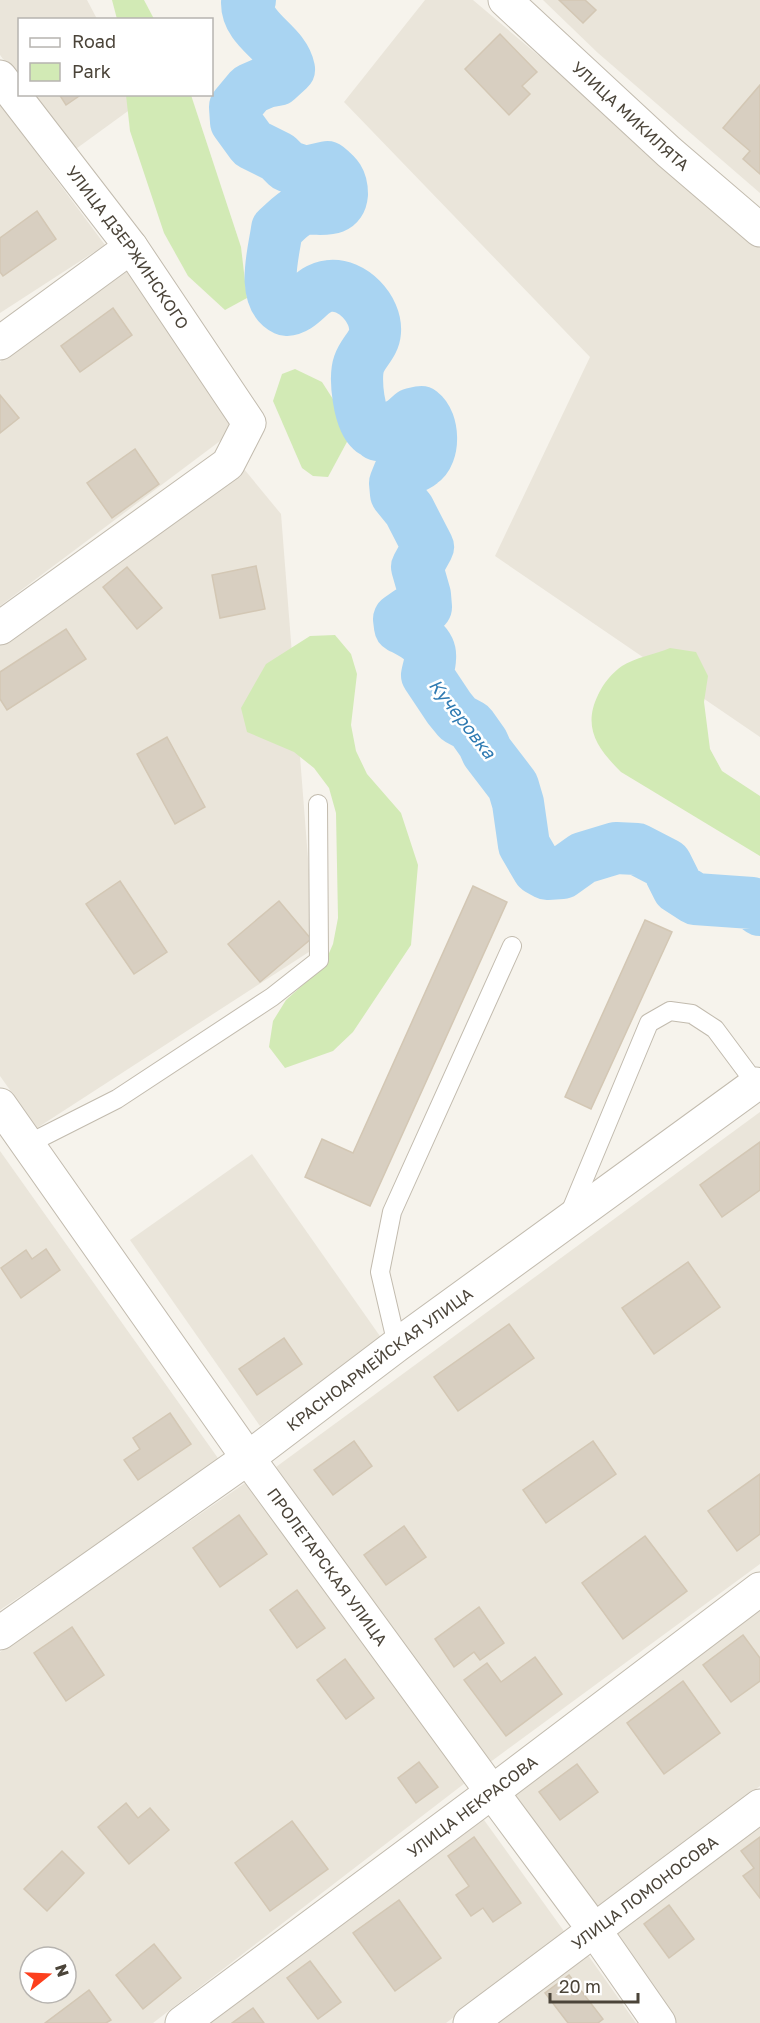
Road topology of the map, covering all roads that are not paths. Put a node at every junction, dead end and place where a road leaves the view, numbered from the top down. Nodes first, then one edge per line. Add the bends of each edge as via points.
1 (505, 0) edge
2 (0, 77) edge
3 (760, 230) edge
4 (131, 248) junction
5 (0, 343) edge
6 (0, 628) edge
7 (318, 804) dead end
8 (512, 946) dead end
9 (756, 1084) joint
10 (0, 1106) edge
11 (28, 1144) junction
12 (566, 1222) junction
13 (397, 1345) junction
14 (248, 1458) junction
15 (760, 1589) edge
16 (0, 1633) edge
17 (492, 1792) junction
18 (760, 1806) edge
19 (596, 1931) junction
20 (182, 2023) edge
21 (470, 2023) edge
22 (658, 2023) edge

1 - 3 street, УЛИЦА МИКИЛЯТА via 669,152
2 - 4 street, УЛИЦА ДЗЕРЖИНСКОГО
4 - 5 street
4 - 6 street, УЛИЦА ДЗЕРЖИНСКОГО via 249,423 228,464
7 - 11 lane via 319,960 272,997 117,1099
8 - 13 lane via 392,1212 380,1272
9 - 12 street, КРАСНОАРМЕЙСКАЯ УЛИЦА
9 - 12 lane via 715,1029 692,1014 670,1011 649,1023
10 - 11 street, ПРОЛЕТАРСКАЯ УЛИЦА
11 - 14 street, ПРОЛЕТАРСКАЯ УЛИЦА
12 - 13 street, КРАСНОАРМЕЙСКАЯ УЛИЦА
13 - 14 street, КРАСНОАРМЕЙСКАЯ УЛИЦА
14 - 16 street, КРАСНОАРМЕЙСКАЯ УЛИЦА
14 - 17 street, ПРОЛЕТАРСКАЯ УЛИЦА
15 - 17 street, УЛИЦА НЕКРАСОВА
17 - 19 street, ПРОЛЕТАРСКАЯ УЛИЦА
17 - 20 street, УЛИЦА НЕКРАСОВА
18 - 19 street, УЛИЦА ЛОМОНОСОВА
19 - 21 street, УЛИЦА ЛОМОНОСОВА
19 - 22 street, ПРОЛЕТАРСКАЯ УЛИЦА

